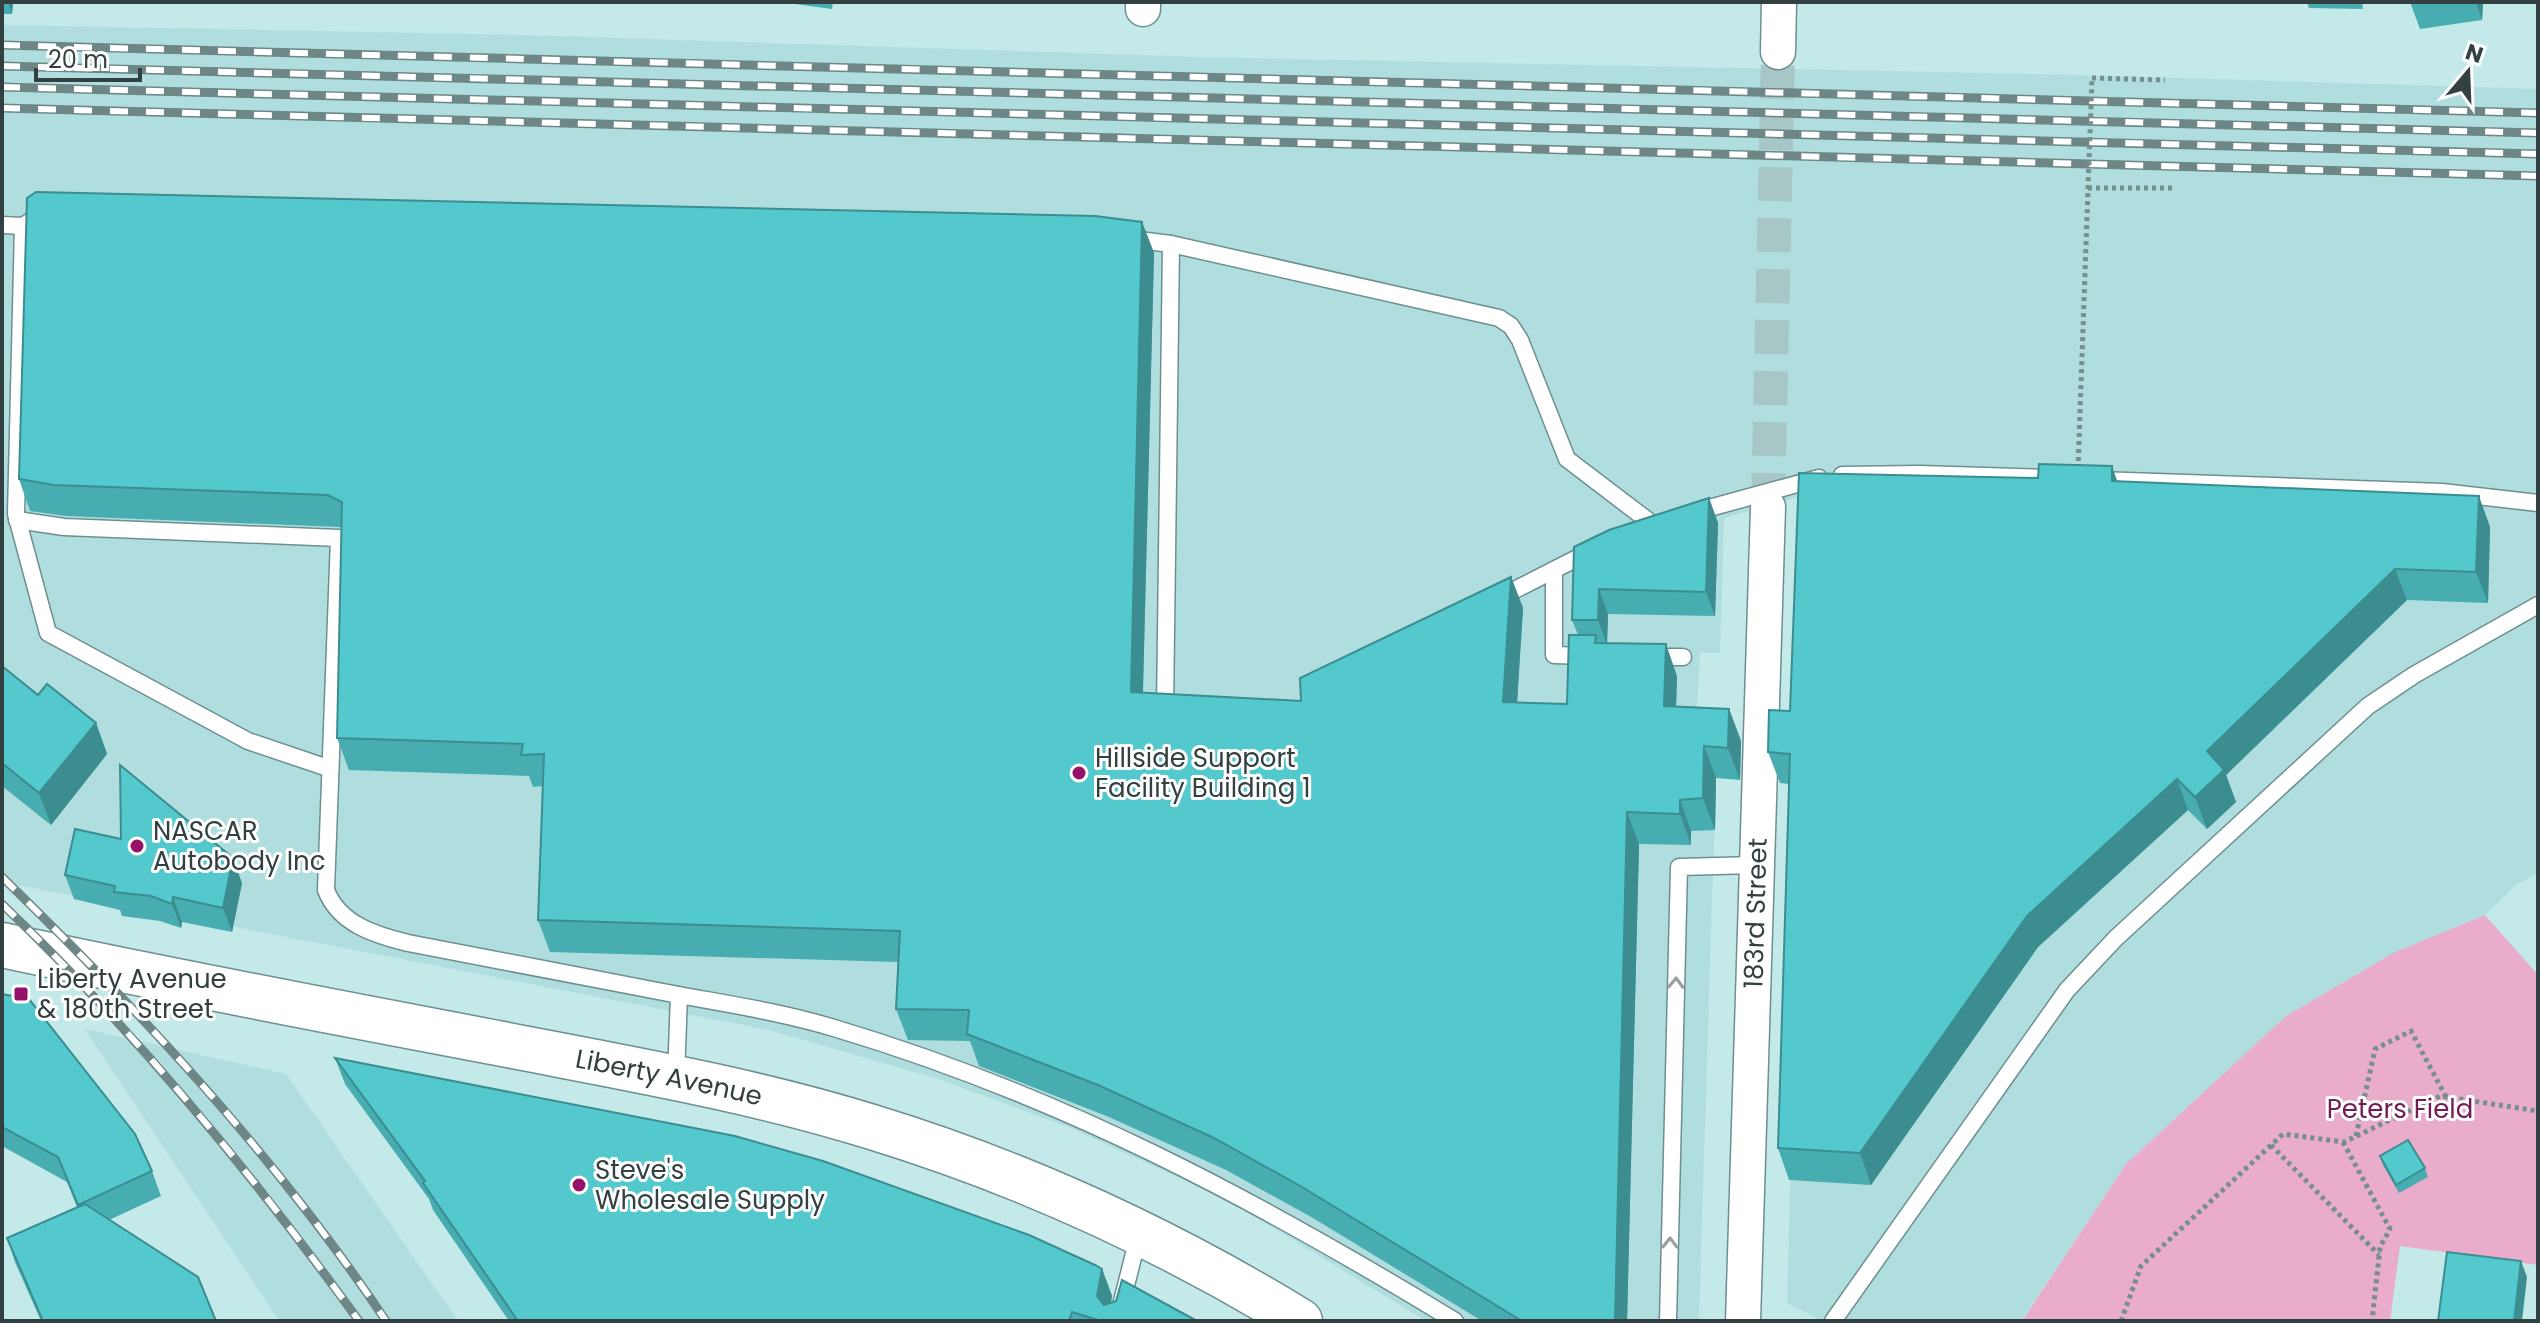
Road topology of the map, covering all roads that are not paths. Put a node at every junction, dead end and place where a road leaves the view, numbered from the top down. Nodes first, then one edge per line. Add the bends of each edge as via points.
1 (1779, 2) edge
2 (1778, 52) tunnel mouth
3 (62, 211) edge
4 (2, 225) edge
5 (23, 226) junction
6 (1107, 237) edge
7 (1171, 244) junction
8 (2538, 503) edge
9 (1768, 507) tunnel mouth
10 (17, 520) junction
11 (1611, 543) edge
12 (1554, 570) junction
13 (1486, 605) edge
14 (2538, 605) edge
15 (1683, 657) dead end
16 (1193, 712) edge
17 (328, 768) junction
18 (1756, 865) junction
19 (2, 945) edge
20 (679, 995) junction
21 (676, 1078) junction
22 (1139, 1232) junction
23 (1117, 1321) edge
24 (1300, 1321) edge
25 (1455, 1321) edge
26 (1668, 1321) edge
27 (1743, 1321) edge
28 (1833, 1321) edge

1 - 2 street
3 - 5 lane via 47,211
4 - 5 lane
5 - 10 lane
6 - 7 lane
7 - 8 lane via 1499,318 1520,340 1567,459 1660,524 1783,486 1855,474 2442,492
7 - 16 lane via 1165,710
9 - 18 street, 183rd Street
10 - 17 lane via 48,633 248,741
10 - 17 lane via 64,527 339,538
11 - 12 lane
12 - 13 lane
12 - 15 lane via 1554,655
14 - 28 lane via 2368,706 2091,963
17 - 20 lane via 326,890 338,911 353,923 408,943
26 -> 18 lane via 1679,867
18 - 27 street, 183rd Street
19 - 21 main road, Liberty Avenue
20 - 21 lane
20 - 25 lane via 834,1028 989,1081 1091,1123 1254,1202
21 - 22 main road, Liberty Avenue via 810,1109 929,1146
22 - 23 lane
22 - 24 main road, Liberty Avenue

